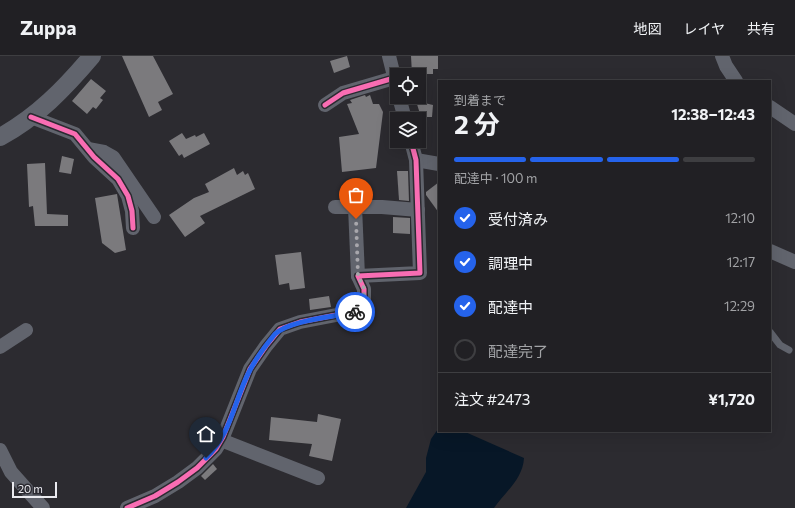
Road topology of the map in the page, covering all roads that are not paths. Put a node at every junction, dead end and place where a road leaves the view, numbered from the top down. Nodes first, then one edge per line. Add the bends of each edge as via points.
1 (92, 56) edge
2 (389, 56) edge
3 (722, 56) edge
4 (392, 68) edge
5 (735, 80) edge
6 (390, 84) edge
7 (325, 104) dead end
8 (771, 108) edge
9 (31, 117) junction
10 (795, 124) edge
11 (0, 137) edge
12 (413, 148) edge
13 (88, 149) junction
14 (416, 160) junction
15 (438, 164) edge
16 (335, 207) dead end
17 (355, 207) junction
18 (418, 210) junction
19 (154, 218) dead end
20 (133, 228) dead end
21 (771, 251) edge
22 (795, 262) edge
23 (358, 276) junction
24 (26, 330) dead end
25 (771, 333) edge
26 (0, 347) edge
27 (789, 350) dead end
28 (221, 440) junction
29 (0, 450) edge
30 (318, 478) dead end
31 (43, 508) edge
32 (127, 508) edge

1 - 9 street via 76,75
2 - 4 street
3 - 5 street
6 - 7 street via 343,93
8 - 10 street
9 - 11 street via 27,122
9 - 13 street via 75,134
12 - 14 street
13 - 19 street via 104,152 113,157
13 - 20 street via 118,179 128,196
14 - 15 street
14 - 18 street
16 - 17 street
17 - 18 street
17 - 23 street
18 - 23 street via 420,273
21 - 22 street
23 - 28 street via 364,288 364,303 357,311 300,322 275,334 250,370
24 - 26 street
25 - 27 lane via 780,345
28 - 30 street
28 - 32 street via 216,449 197,468 178,482 155,496
29 - 31 street via 11,472

